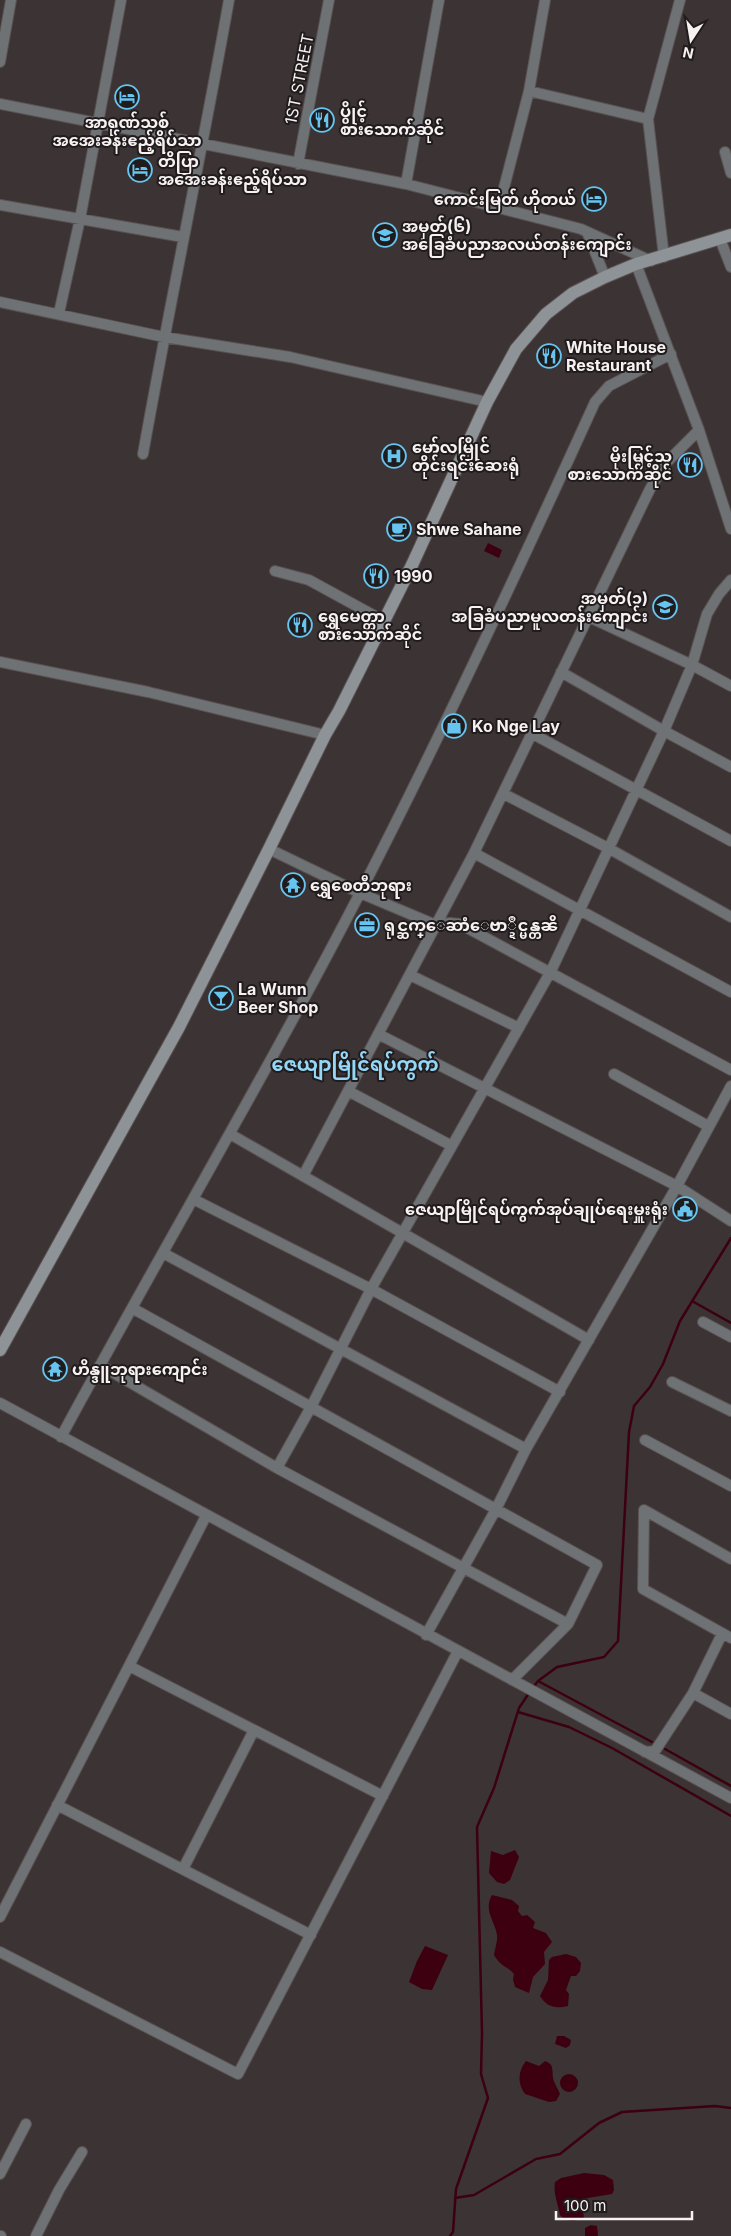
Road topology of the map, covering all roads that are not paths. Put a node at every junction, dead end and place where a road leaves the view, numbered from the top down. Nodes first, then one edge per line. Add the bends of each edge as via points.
1 (11, 0) edge
2 (121, 0) edge
3 (229, 0) edge
4 (329, 0) edge
5 (440, 0) edge
6 (545, 0) edge
7 (680, 0) edge
8 (0, 62) edge
9 (529, 91) junction
10 (0, 104) edge
11 (648, 119) junction
12 (97, 124) junction
13 (203, 145) junction
14 (725, 152) dead end
15 (298, 164) junction
16 (731, 173) edge
17 (406, 184) junction
18 (0, 205) edge
19 (499, 207) junction
20 (80, 218) junction
21 (588, 232) junction
22 (183, 236) junction
23 (726, 237) edge
24 (664, 257) junction
25 (650, 261) junction
26 (636, 264) junction
27 (731, 268) edge
28 (605, 276) junction
29 (0, 302) edge
30 (59, 314) junction
31 (164, 337) junction
32 (671, 354) junction
33 (487, 402) junction
34 (699, 430) junction
35 (143, 454) dead end
36 (731, 529) edge
37 (275, 571) dead end
38 (731, 580) edge
39 (589, 617) junction
40 (384, 621) junction
41 (0, 662) edge
42 (692, 665) junction
43 (561, 672) junction
44 (731, 686) edge
45 (664, 731) junction
46 (533, 734) junction
47 (325, 735) junction
48 (731, 767) edge
49 (636, 788) junction
50 (504, 794) junction
51 (731, 840) edge
52 (608, 848) junction
53 (269, 849) junction
54 (474, 853) junction
55 (360, 893) junction
56 (580, 909) junction
57 (731, 917) edge
58 (436, 925) junction
59 (551, 971) junction
60 (410, 975) junction
61 (731, 992) edge
62 (519, 1028) junction
63 (378, 1034) junction
64 (731, 1070) edge
65 (614, 1074) dead end
66 (731, 1086) edge
67 (485, 1088) junction
68 (348, 1091) junction
69 (708, 1126) junction
70 (230, 1134) junction
71 (452, 1146) junction
72 (303, 1176) junction
73 (677, 1186) junction
74 (193, 1199) junction
75 (731, 1221) edge
76 (403, 1232) junction
77 (163, 1253) junction
78 (370, 1289) junction
79 (132, 1308) junction
80 (703, 1322) dead end
81 (731, 1337) edge
82 (589, 1340) junction
83 (340, 1349) junction
84 (0, 1350) edge
85 (100, 1365) junction
86 (672, 1382) dead end
87 (560, 1392) junction
88 (0, 1404) edge
89 (311, 1407) junction
90 (731, 1411) edge
91 (61, 1437) junction
92 (645, 1440) dead end
93 (526, 1449) junction
94 (277, 1468) junction
95 (731, 1486) edge
96 (495, 1511) junction
97 (206, 1516) junction
98 (731, 1559) edge
99 (464, 1568) junction
100 (568, 1624) junction
101 (426, 1634) junction
102 (727, 1636) edge
103 (458, 1651) junction
104 (129, 1666) junction
105 (516, 1682) junction
106 (693, 1694) junction
107 (731, 1714) edge
108 (254, 1730) junction
109 (645, 1752) junction
110 (384, 1796) junction
111 (731, 1798) edge
112 (57, 1805) junction
113 (184, 1869) junction
114 (0, 1917) edge
115 (311, 1935) junction
116 (0, 1952) edge
117 (26, 2124) dead end
118 (82, 2152) dead end
119 (0, 2174) edge
120 (36, 2236) edge

1 - 8 street
2 - 12 street
3 - 13 street
4 - 15 street, 1ST STREET
5 - 17 street
6 - 9 street
7 - 11 street
9 - 11 street
9 - 19 street
10 - 12 street
11 - 24 street
12 - 13 street
12 - 20 street
13 - 15 street
13 - 22 street
14 - 16 street
15 - 17 street
17 - 19 street
18 - 20 street
19 - 21 street
20 - 22 street
20 - 30 street
21 - 25 street
21 - 28 street
22 - 31 street
23 - 24 main road
23 - 27 street
24 - 25 main road
25 - 26 main road
26 - 28 main road
26 - 32 street
28 - 33 main road via 573,293 546,314 516,349
29 - 30 street
30 - 31 street
31 - 33 street via 290,357
31 - 35 street
32 - 34 street
32 - 55 street via 609,386 595,402 517,571
33 - 40 main road
34 - 36 street
34 - 39 street via 664,465
37 - 40 street via 309,580
38 - 42 street via 708,614
39 - 42 street
39 - 43 street
40 - 47 main road
41 - 47 street via 148,692
42 - 44 street
42 - 45 street
43 - 45 street
43 - 46 street
45 - 48 street
45 - 49 street
46 - 49 street
46 - 50 street
47 - 53 main road
49 - 51 street
49 - 52 street
50 - 52 street
50 - 54 street
52 - 56 street
52 - 57 street
53 - 55 street
53 - 84 main road via 179,1027
54 - 56 street
54 - 58 street
55 - 58 street
55 - 70 street
56 - 59 street
56 - 61 street
58 - 59 street via 460,924
58 - 60 street
59 - 62 street
59 - 64 street
60 - 62 street
60 - 63 street
62 - 67 street
63 - 67 street
63 - 68 street
65 - 69 street
66 - 69 street
67 - 71 street
67 - 73 street
68 - 71 street
68 - 72 street
69 - 73 street
70 - 72 street
70 - 74 street
71 - 76 street
72 - 76 street
73 - 75 street
73 - 82 street
74 - 77 street
74 - 78 street
76 - 78 street
76 - 82 street
77 - 79 street
77 - 83 street
78 - 83 street
78 - 87 street
79 - 85 street
79 - 89 street
80 - 81 street
82 - 87 street
83 - 89 street
83 - 93 street
85 - 91 street
85 - 94 street
86 - 90 street
87 - 93 street
88 - 91 street
89 - 94 street
89 - 96 street
91 - 97 street
92 - 95 street
93 - 96 street
94 - 99 street
96 - 99 street
96 - 100 street via 597,1565
97 - 101 street
97 - 104 street
98 - 102 street via 644,1510 643,1590
99 - 100 street
99 - 101 street
100 - 105 street
101 - 103 street
102 - 106 street
103 - 105 street
103 - 110 street
104 - 108 street
104 - 112 street
105 - 109 street
106 - 107 street
106 - 109 street via 655,1751
108 - 110 street
108 - 113 street
109 - 111 street
110 - 115 street
112 - 113 street
112 - 114 street
113 - 115 street
115 - 116 street via 238,2074
117 - 119 street
118 - 120 street

